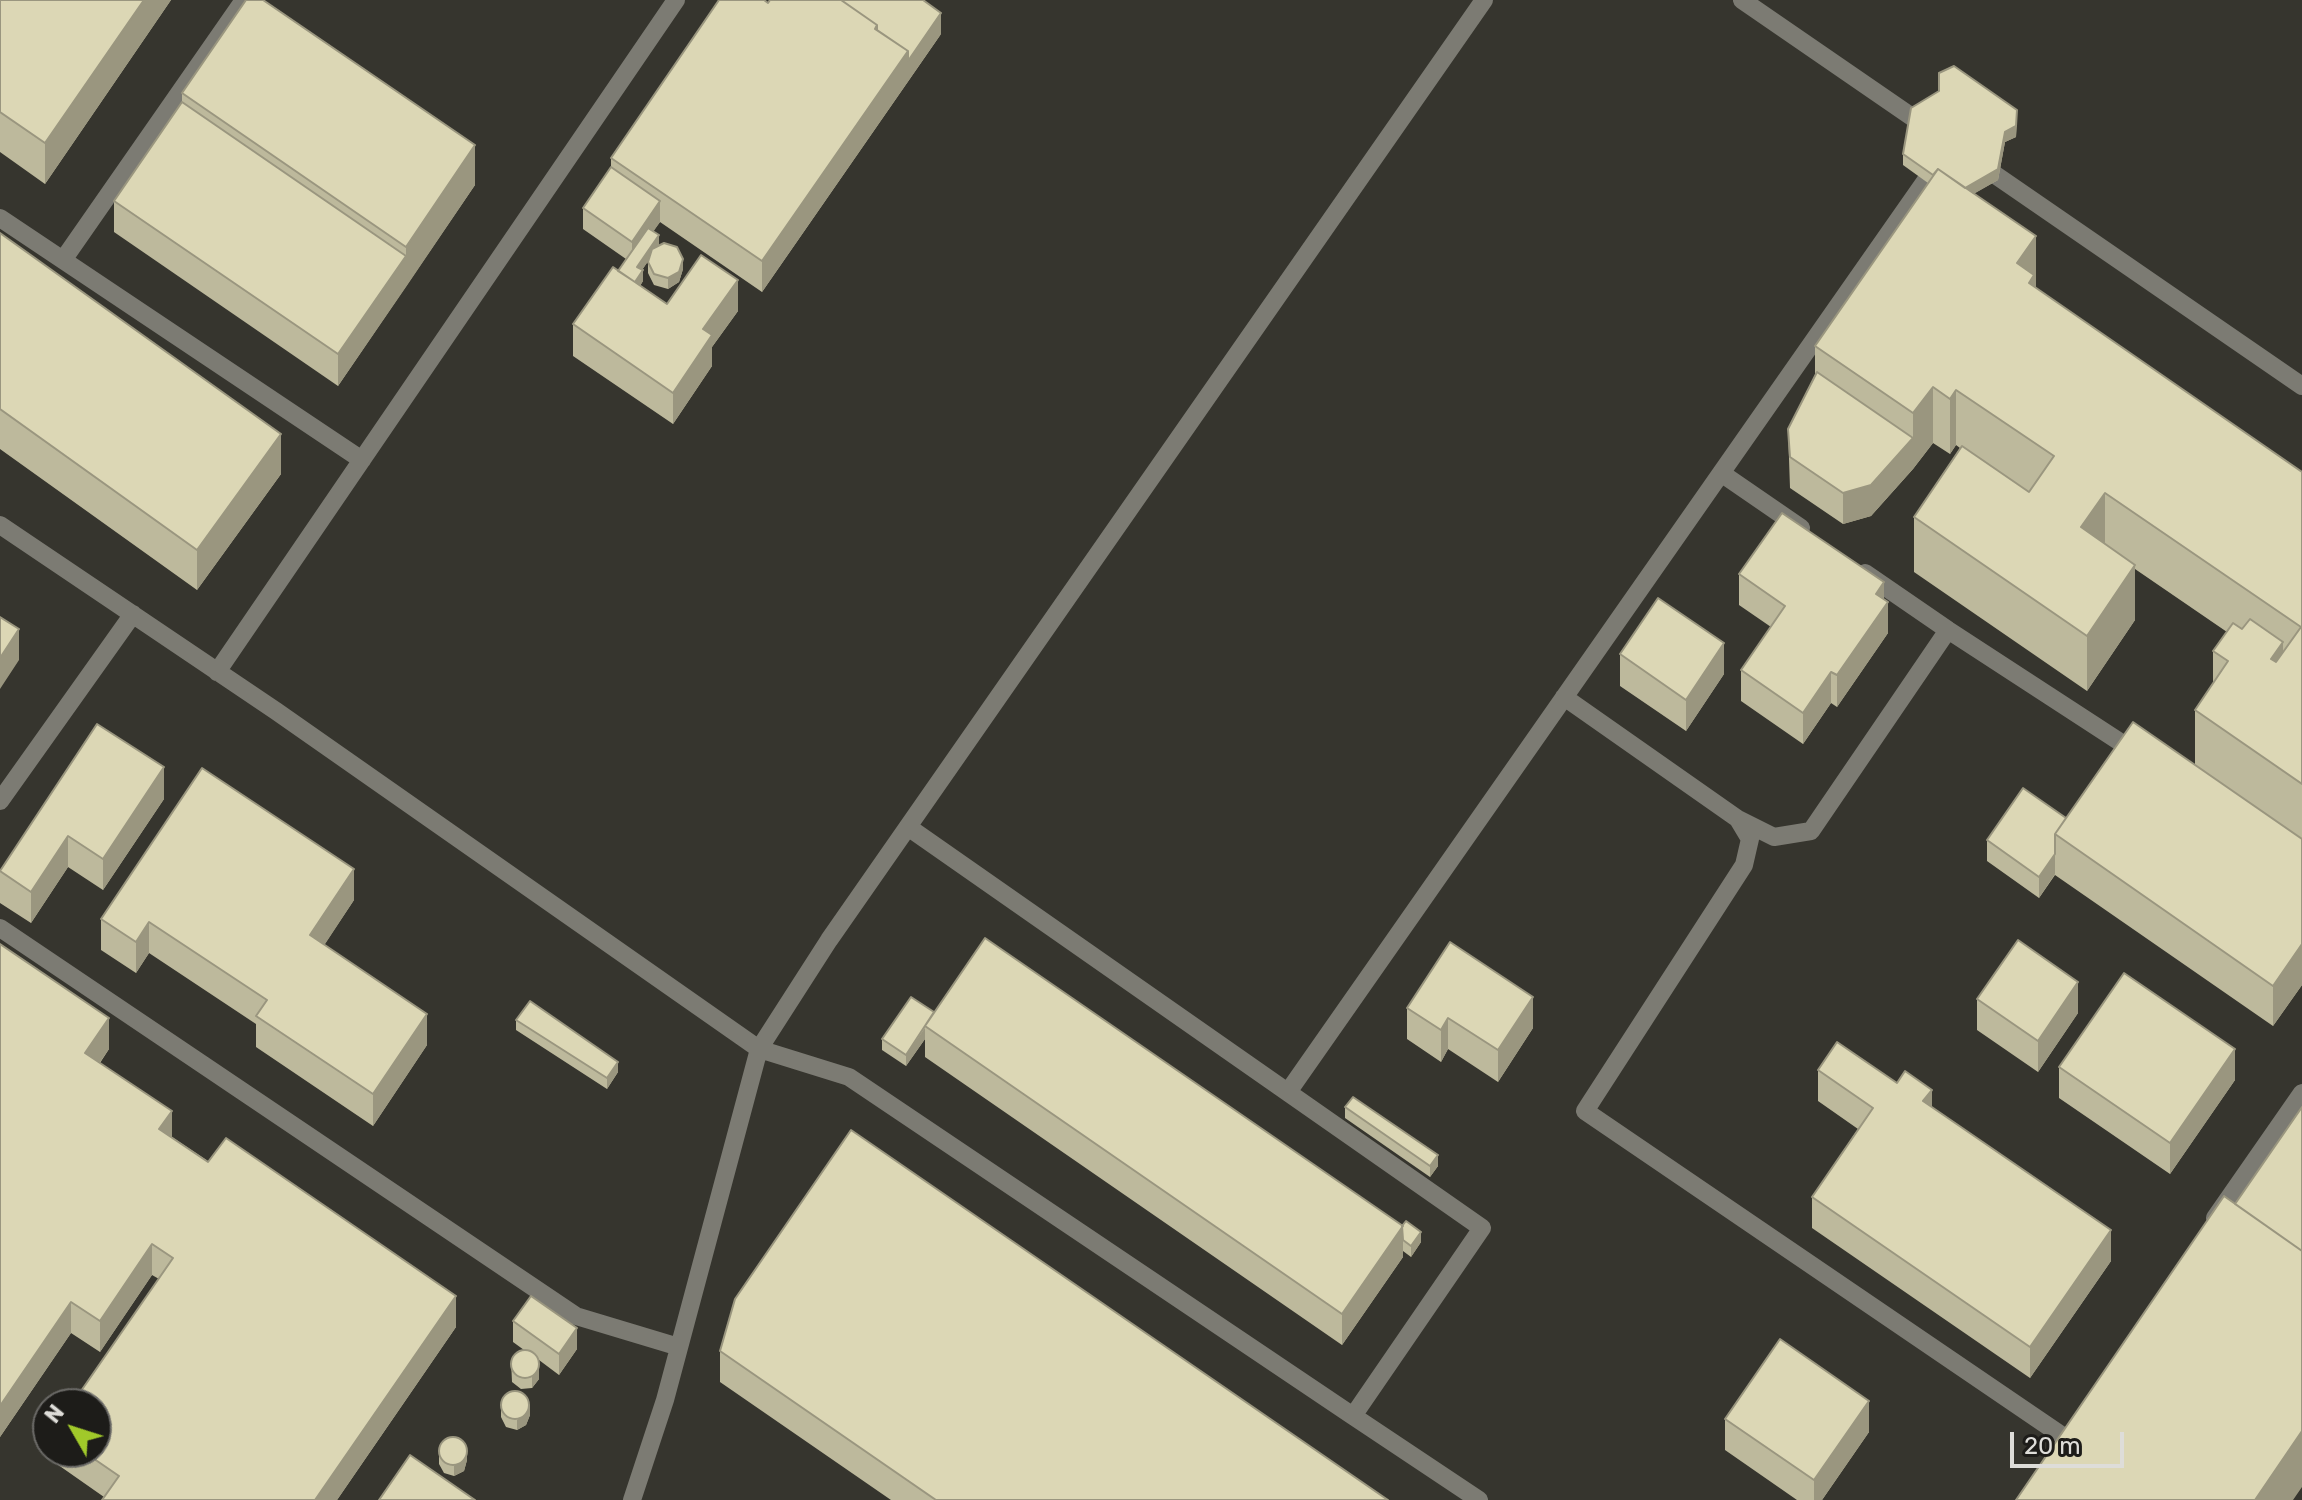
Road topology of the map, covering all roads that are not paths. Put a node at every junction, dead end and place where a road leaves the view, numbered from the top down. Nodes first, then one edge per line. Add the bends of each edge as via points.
1 (244, 0) edge
2 (676, 0) edge
3 (1484, 0) edge
4 (1742, 0) edge
5 (1952, 144) junction
6 (0, 218) edge
7 (63, 260) junction
8 (2302, 386) edge
9 (362, 460) junction
10 (1721, 473) junction
11 (0, 525) edge
12 (1822, 543) edge
13 (1847, 560) edge
14 (133, 614) junction
15 (1948, 630) junction
16 (217, 672) junction
17 (1564, 697) junction
18 (2158, 766) edge
19 (0, 801) edge
20 (1738, 819) junction
21 (908, 827) junction
22 (1774, 837) junction
23 (1744, 865) junction
24 (0, 928) edge
25 (759, 1049) junction
26 (1288, 1092) junction
27 (2302, 1093) edge
28 (2205, 1233) edge
29 (679, 1347) junction
30 (1353, 1416) junction
31 (2064, 1437) edge
32 (632, 1500) edge
33 (1479, 1500) edge

1 - 7 lane
2 - 9 lane
3 - 21 lane
4 - 5 lane
5 - 8 lane
5 - 10 lane
6 - 7 lane
7 - 9 lane
9 - 16 lane
10 - 12 lane
10 - 17 lane
11 - 14 lane
13 - 15 lane
14 - 16 lane
14 - 19 lane
15 - 18 lane
15 - 22 lane via 1811,831
16 - 25 lane
17 - 20 lane
17 - 26 lane
20 - 22 lane
20 - 23 lane via 1750,839
21 - 25 lane
21 - 26 lane
22 - 23 lane
23 - 31 lane via 1585,1111
24 - 29 lane via 576,1316
25 - 29 lane
25 - 30 lane via 849,1077
26 - 30 lane via 1482,1228
27 - 28 lane
29 - 32 lane
30 - 33 lane

